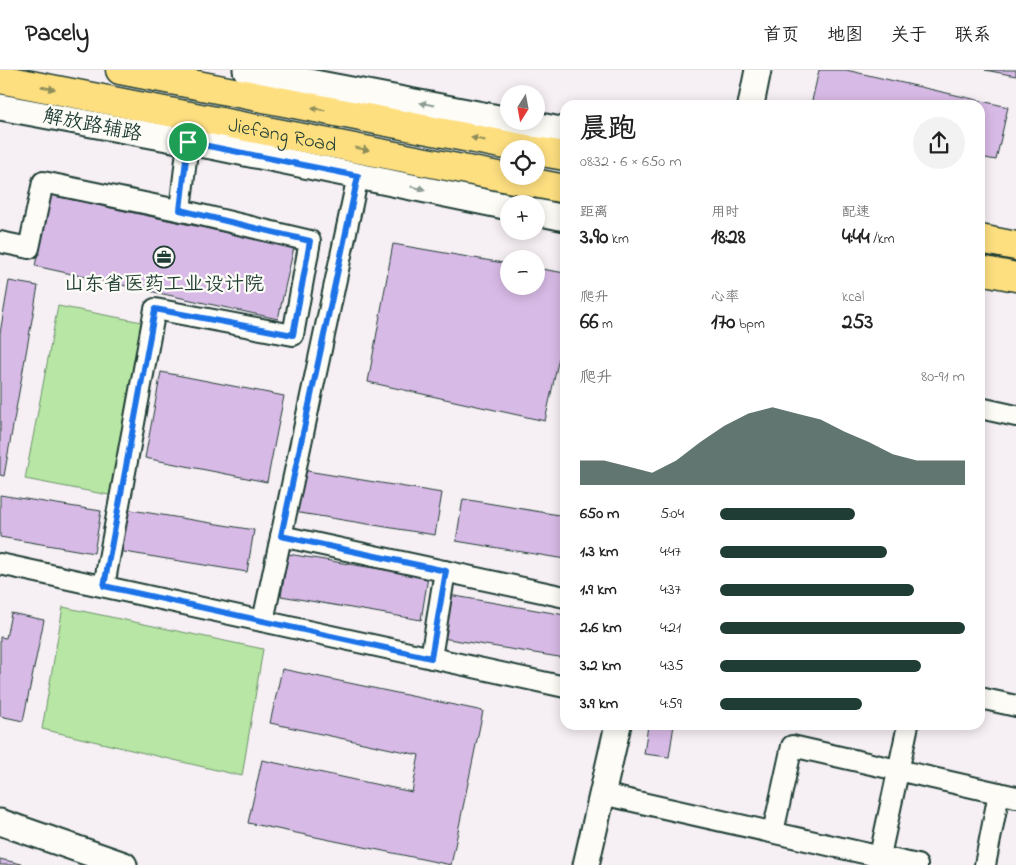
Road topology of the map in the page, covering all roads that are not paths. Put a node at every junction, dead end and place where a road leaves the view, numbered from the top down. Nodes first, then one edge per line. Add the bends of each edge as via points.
1 (120, 70) edge
2 (246, 70) edge
3 (758, 70) edge
4 (769, 70) edge
5 (300, 75) edge
6 (1, 79) edge
7 (752, 100) edge
8 (763, 100) edge
9 (0, 107) edge
10 (500, 118) edge
11 (545, 127) edge
12 (560, 130) edge
13 (188, 142) junction
14 (500, 144) edge
15 (545, 153) edge
16 (560, 155) edge
17 (358, 176) junction
18 (560, 188) edge
19 (500, 205) edge
20 (194, 214) junction
21 (545, 214) edge
22 (560, 217) edge
23 (985, 240) edge
24 (0, 242) edge
25 (1016, 246) edge
26 (985, 271) edge
27 (1016, 277) edge
28 (985, 409) edge
29 (1016, 416) edge
30 (281, 536) junction
31 (0, 564) edge
32 (446, 571) junction
33 (104, 586) junction
34 (560, 596) edge
35 (263, 621) junction
36 (431, 658) junction
37 (560, 686) edge
38 (985, 699) edge
39 (1016, 706) edge
40 (617, 730) edge
41 (907, 730) edge
42 (900, 770) junction
43 (602, 794) junction
44 (1008, 795) edge
45 (0, 822) edge
46 (773, 832) junction
47 (879, 861) edge
48 (124, 865) edge
49 (586, 865) edge
50 (917, 865) edge
51 (985, 865) edge

14 -> 1 main road, Jiefang Road
2 - 5 street
3 - 7 street
4 - 8 street
10 -> 5 street
6 -> 18 main road, Jiefang Road
9 - 13 street, 解放路辅路
11 - 12 street
13 - 17 street, 解放路辅路
13 - 20 street via 180,210
15 - 16 main road
17 -> 19 street, 解放路辅路
17 - 30 street
20 - 24 street via 43,182 29,248
20 - 33 street via 310,241 293,335 155,309
21 - 22 street
23 - 25 main road
26 - 27 main road
28 - 29 street
30 - 32 street
30 - 35 street
31 - 33 street
32 - 34 street
32 - 36 street
33 - 35 street
35 - 36 street
36 - 37 street
38 - 39 street
40 - 43 street
41 - 42 street
42 - 44 street
42 - 46 street via 792,746
42 - 47 street
43 - 46 street
43 - 49 street
44 - 51 street
45 - 48 street
46 - 47 street
47 - 50 street

